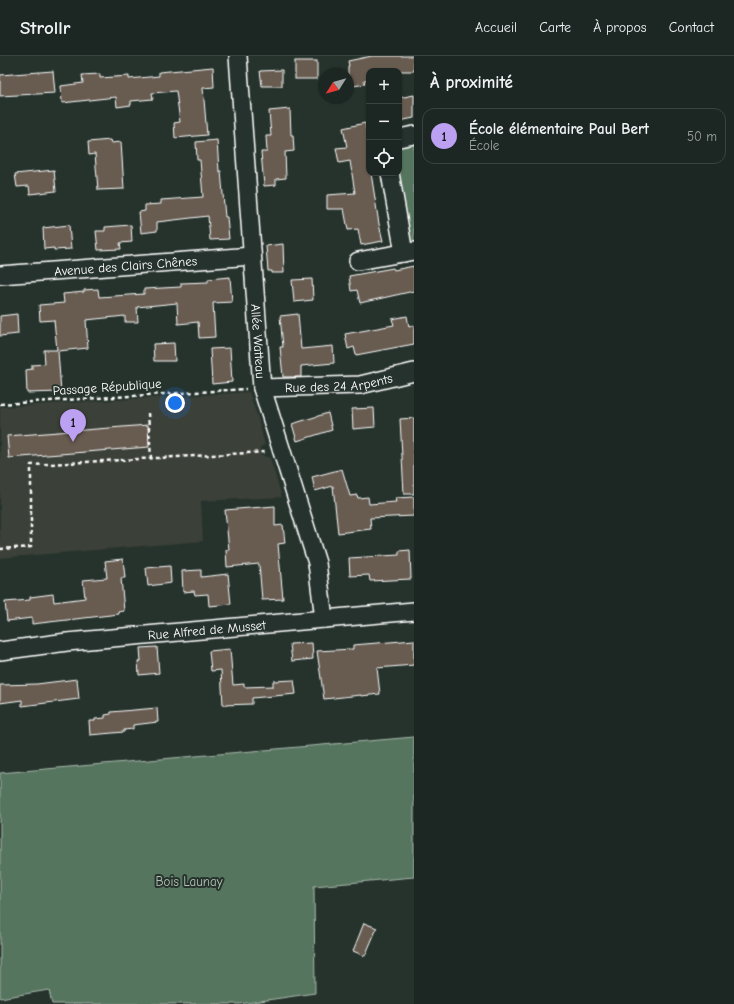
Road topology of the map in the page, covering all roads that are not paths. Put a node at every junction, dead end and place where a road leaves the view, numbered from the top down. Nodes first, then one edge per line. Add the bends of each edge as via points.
1 (238, 56) edge
2 (414, 136) edge
3 (402, 138) edge
4 (391, 176) edge
5 (409, 252) edge
6 (252, 256) junction
7 (358, 261) dead end
8 (0, 275) edge
9 (414, 372) edge
10 (262, 388) junction
11 (414, 611) edge
12 (324, 619) junction
13 (0, 651) edge

1 - 6 street, Allée Watteau
2 - 3 street
4 - 5 street
5 - 7 street
6 - 8 street, Avenue des Clairs Chênes
6 - 10 street, Allée Watteau
9 - 10 street, Rue des 24 Arpents via 360,385
10 - 12 street, Allée Watteau via 317,563
11 - 12 street, Rue Alfred de Musset
12 - 13 street, Rue Alfred de Musset via 67,642

